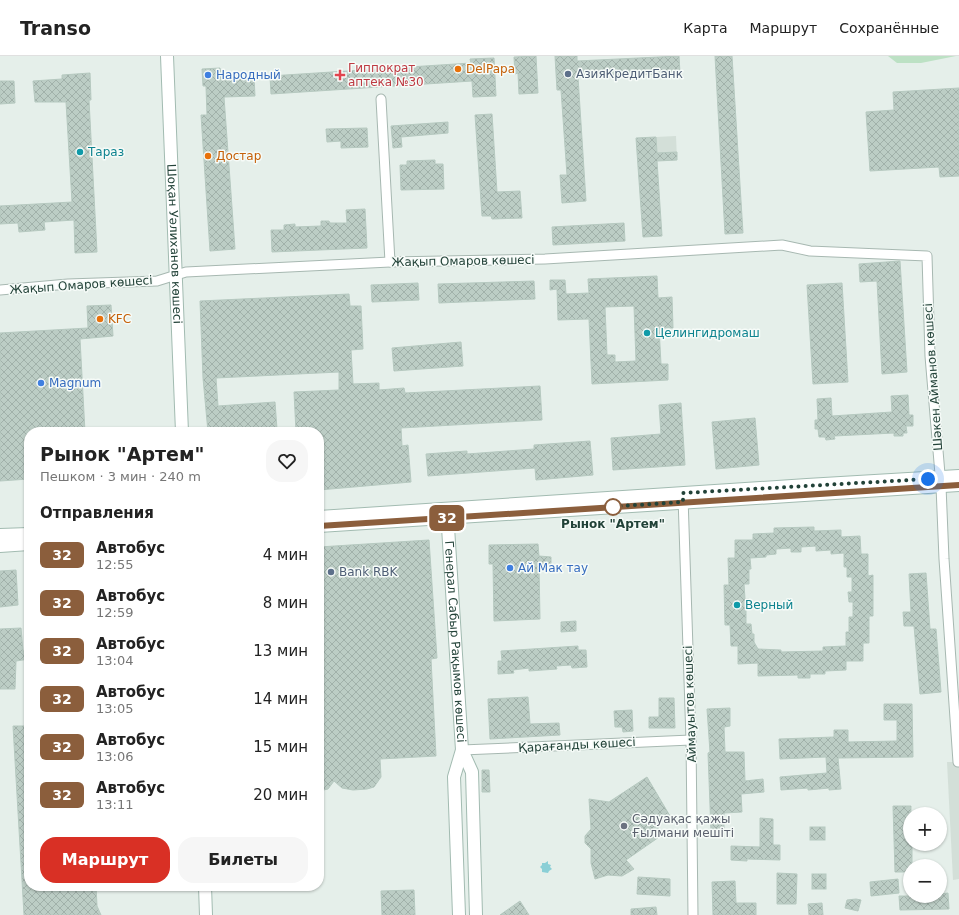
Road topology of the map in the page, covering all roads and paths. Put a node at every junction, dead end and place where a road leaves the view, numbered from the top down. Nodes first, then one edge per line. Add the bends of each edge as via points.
1 (167, 56) edge
2 (381, 99) dead end
3 (927, 256) joint
4 (390, 262) junction
5 (176, 275) junction
6 (0, 290) edge
7 (182, 427) edge
8 (959, 476) edge
9 (941, 482) junction
10 (959, 485) edge
11 (683, 498) junction
12 (447, 513) junction
13 (324, 517) edge
14 (324, 525) edge
15 (24, 534) edge
16 (0, 535) edge
17 (24, 544) edge
18 (0, 546) edge
19 (957, 704) edge
20 (691, 740) junction
21 (462, 750) junction
22 (958, 762) dead end
23 (204, 891) edge
24 (206, 915) edge
25 (459, 915) edge
26 (476, 915) edge
27 (693, 915) edge

1 - 5 main road, Шоқан Уәлиханов көшесі
2 - 4 street
3 - 4 street, Жақып Омаров көшесі via 810,251 782,245 545,259
3 - 9 street, Шәкен Айманов көшесі via 930,356
4 - 5 street, Жақып Омаров көшесі via 186,272
5 - 6 street, Жақып Омаров көшесі via 157,281 68,284
5 - 7 main road, Шоқан Уәлиханов көшесі
8 - 9 main road
9 - 10 main road
9 - 11 main road
9 - 19 street, Шәкен Айманов көшесі via 944,559
11 - 12 main road
11 - 20 street, Аймауытов көшесі
12 - 13 main road
12 - 14 main road
12 - 21 main road, Генерал Сабыр Рақымов көшесі
15 - 16 main road
17 - 18 main road
19 - 22 street, Шәкен Айманов көшесі
20 - 21 street, Қарағанды көшесі
20 - 27 street, Аймауытов көшесі
21 - 25 main road, Генерал Сабыр Рақымов көшесі via 454,777
21 - 26 main road, Генерал Сабыр Рақымов көшесі via 472,772
23 - 24 main road

